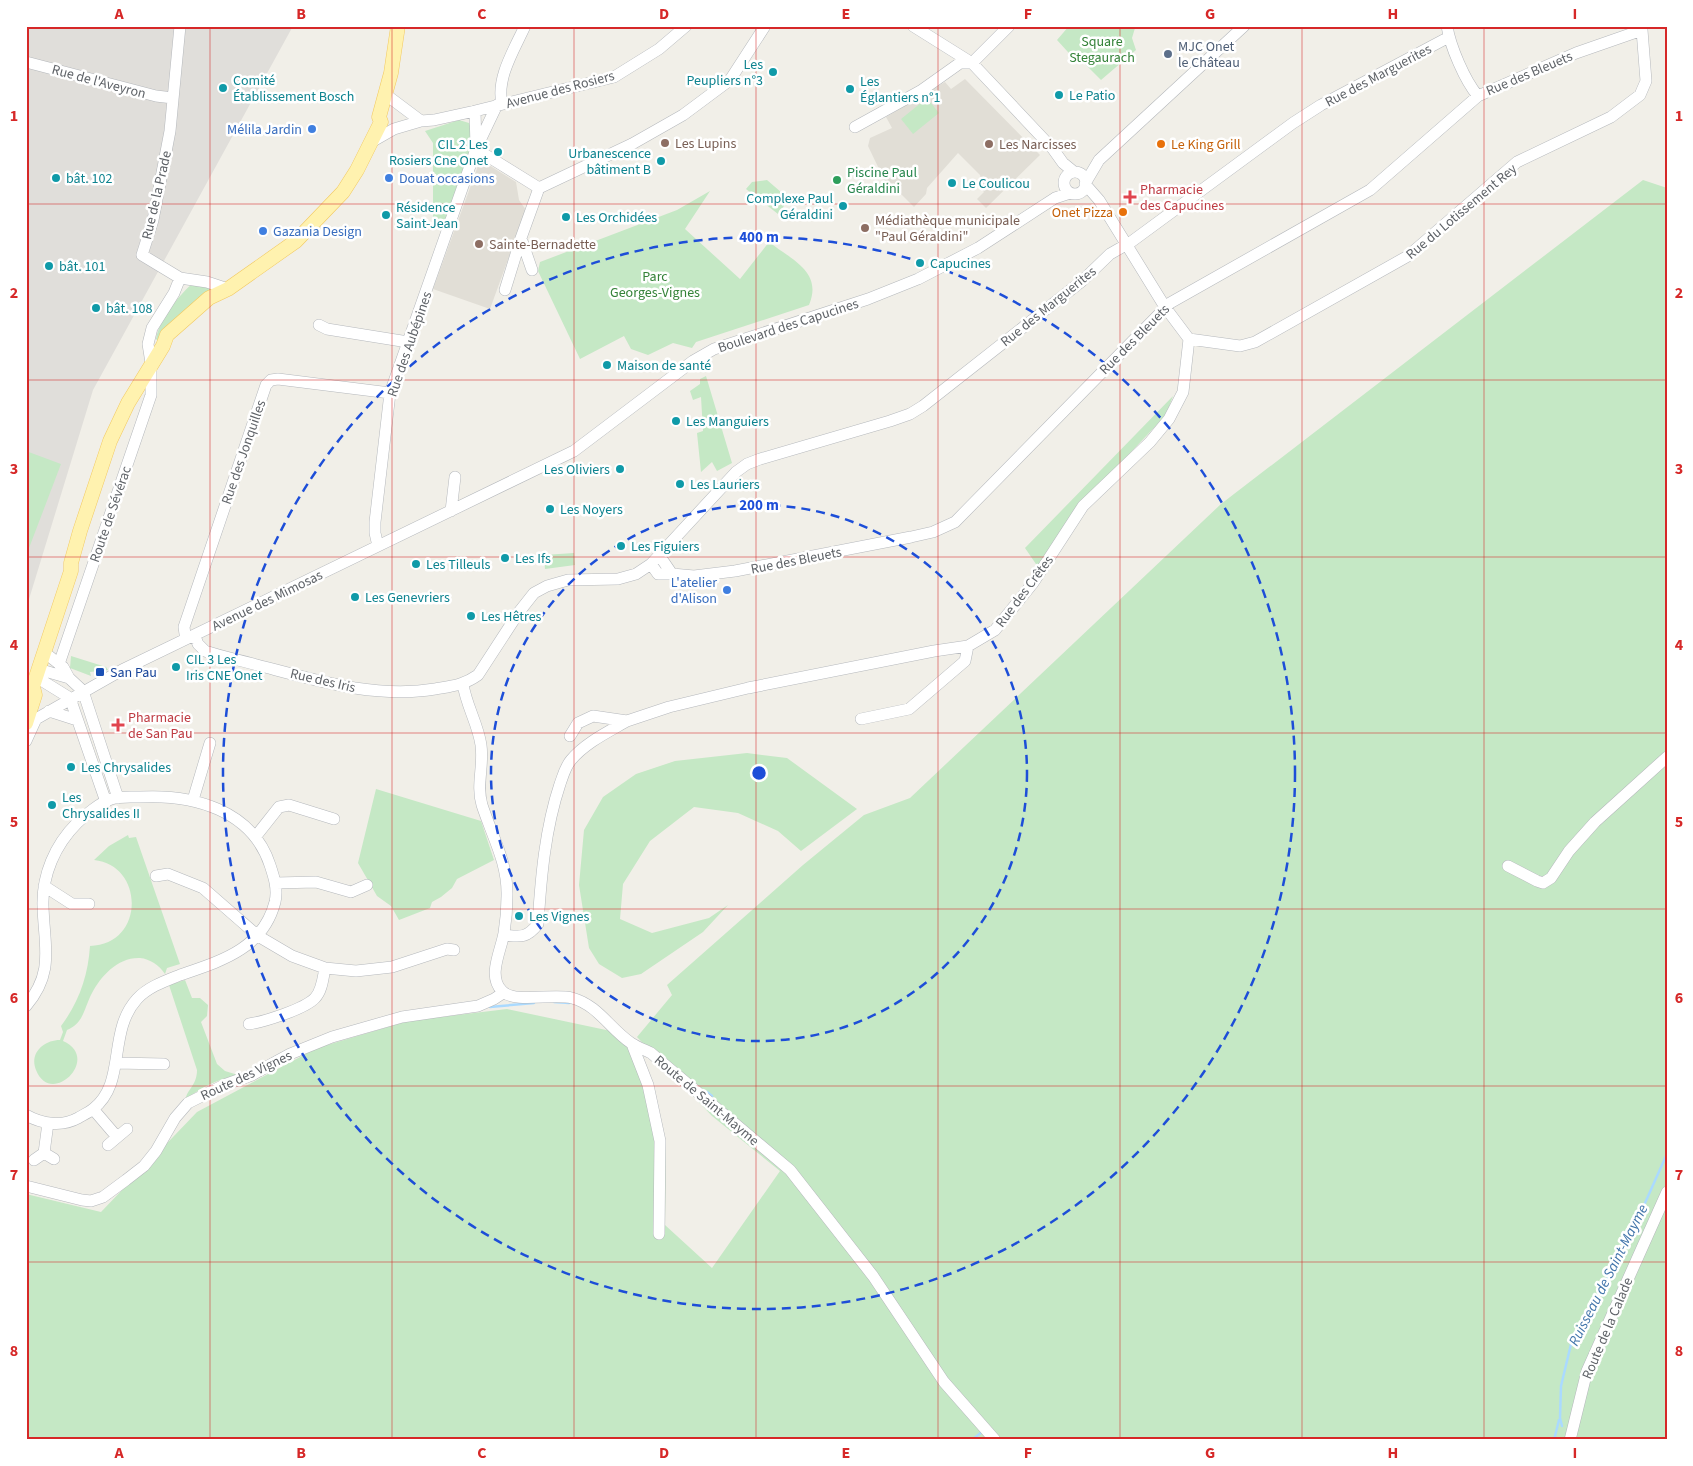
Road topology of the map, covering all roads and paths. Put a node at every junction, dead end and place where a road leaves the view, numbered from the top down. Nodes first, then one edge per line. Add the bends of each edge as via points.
1 (180, 26) edge
2 (398, 26) edge
3 (525, 26) edge
4 (686, 26) edge
5 (765, 26) edge
6 (914, 26) edge
7 (1009, 26) edge
8 (1244, 26) edge
9 (1642, 28) edge
10 (1448, 32) edge
11 (26, 62) edge
12 (972, 63) junction
13 (386, 94) junction
14 (1478, 96) junction
15 (172, 98) junction
16 (499, 105) junction
17 (475, 111) junction
18 (379, 115) junction
19 (421, 121) junction
20 (855, 127) dead end
21 (394, 130) junction
22 (373, 141) junction
23 (476, 149) junction
24 (1094, 166) junction
25 (1070, 180) junction
26 (1084, 186) junction
27 (539, 188) junction
28 (520, 238) junction
29 (1127, 244) junction
30 (532, 270) dead end
31 (180, 278) junction
32 (228, 289) junction
33 (505, 290) dead end
34 (1165, 307) junction
35 (319, 325) dead end
36 (1189, 339) junction
37 (408, 342) junction
38 (151, 363) junction
39 (390, 393) junction
40 (456, 477) dead end
41 (452, 511) junction
42 (378, 546) junction
43 (659, 555) junction
44 (651, 564) junction
45 (672, 574) junction
46 (191, 637) junction
47 (968, 646) junction
48 (44, 652) junction
49 (59, 664) junction
50 (69, 678) junction
51 (34, 682) edge
52 (463, 684) junction
53 (83, 691) junction
54 (70, 698) junction
55 (50, 711) junction
56 (861, 719) dead end
57 (77, 720) junction
58 (627, 721) junction
59 (26, 723) edge
60 (570, 736) dead end
61 (26, 741) edge
62 (210, 743) dead end
63 (1667, 757) edge
64 (118, 798) junction
65 (193, 800) junction
66 (106, 802) junction
67 (334, 819) dead end
68 (256, 836) junction
69 (1508, 866) dead end
70 (156, 876) dead end
71 (276, 882) junction
72 (366, 885) dead end
73 (44, 886) junction
74 (89, 904) dead end
75 (504, 935) junction
76 (258, 936) junction
77 (454, 950) dead end
78 (325, 968) junction
79 (503, 993) junction
80 (26, 1006) edge
81 (249, 1024) dead end
82 (632, 1044) junction
83 (116, 1063) junction
84 (164, 1064) dead end
85 (93, 1109) junction
86 (26, 1115) edge
87 (48, 1124) junction
88 (127, 1129) dead end
89 (117, 1137) junction
90 (108, 1145) dead end
91 (34, 1160) dead end
92 (26, 1186) edge
93 (1667, 1192) edge
94 (658, 1234) dead end
95 (995, 1440) edge
96 (1570, 1440) edge

1 - 15 street, Rue de la Prade
2 - 13 main road, Route de Sévérac
3 - 16 street via 504,73
4 - 16 street, Avenue des Rosiers via 659,49 614,77
5 - 27 street via 730,80 684,115 632,144
6 - 12 street
7 - 12 street
8 - 24 street, Boulevard des Capucines
9 - 14 street, Rue des Bleuets
9 - 36 street, Rue du Lotissement Rey via 1646,81 1640,95 1611,117 1517,162 1408,256 1255,342 1240,346
10 - 14 street
10 - 29 street, Rue des Marguerites via 1293,123
11 - 15 street, Rue de l'Aveyron
12 - 20 street via 960,63 922,90
12 - 25 street via 1053,149
13 - 18 main road, Route de Sévérac
13 - 19 street
14 - 34 street, Rue des Bleuets via 1370,190
15 - 31 street, Rue de la Prade via 170,131 159,191 142,255
16 - 17 street, Avenue des Rosiers
16 - 23 street, Rue des Aubépines
17 - 19 street, Avenue des Rosiers
17 - 23 street, Rue des Aubépines
18 - 21 street
18 - 22 main road, Route de Sévérac via 381,122
19 - 21 street, Avenue des Rosiers
21 - 22 street, Avenue des Rosiers
22 - 32 main road, Route de Sévérac via 343,192 296,241
23 - 27 street
23 - 37 street, Rue des Aubépines
24 - 25 street, Boulevard des Capucines
24 - 26 street, Boulevard des Capucines
25 - 26 street via 1083,176
25 - 26 street via 1078,194
25 - 41 street, Boulevard des Capucines via 1056,198 986,244 918,279 714,350 693,361 574,451
26 - 29 street via 1095,196
27 - 28 street
28 - 30 street
28 - 33 street
29 - 34 street
29 - 43 street, Rue des Marguerites via 1110,254 1082,281 910,414 747,464
31 - 32 street
31 - 38 street via 152,328 148,344
32 - 38 main road, Route de Sévérac via 209,298 167,335
34 - 36 street
34 - 45 street, Rue des Bleuets via 955,522 911,537 735,571 694,576
35 - 37 street via 326,329
36 - 47 street, Rue des Crêtes via 1183,392 1169,419 1150,442 1083,506 1033,583 995,630
37 - 39 street, Rue des Aubépines
38 - 48 main road, Route de Sévérac via 115,433 117,444
38 - 49 street, Route de Sévérac via 151,395
39 - 42 street, Rue des Aubépines via 375,522
39 - 46 street, Rue des Jonquilles via 270,380 184,627 185,634
40 - 41 street
41 - 42 street, Avenue des Mimosas
42 - 46 street, Avenue des Mimosas
43 - 44 street, Rue des Marguerites
43 - 45 street
44 - 45 street, Rue des Bleuets via 658,574
44 - 52 street via 636,574 618,579 568,580 534,593 478,675
46 - 52 street, Rue des Iris via 205,651 214,654 348,688 381,692
46 - 53 street, Avenue des Mimosas
47 - 56 street via 965,661 909,709
47 - 58 street, Rue des Crêtes via 748,688
48 - 49 street
48 - 51 main road, Route de Sévérac
49 - 50 street
50 - 51 street
50 - 53 street
51 - 54 street
51 - 59 main road, Route de Sévérac
52 - 75 street via 481,745 478,786 482,804 507,881
53 - 54 street, Avenue des Mimosas
53 - 64 street
54 - 55 street, Avenue des Mimosas
54 - 57 street
55 - 57 street
55 - 61 street, Avenue des Mimosas via 36,719
57 - 66 street
58 - 60 street, Rue des Crêtes via 593,716 578,722
58 - 75 street, Rue des Crêtes via 600,737 571,760 566,768 552,808 538,924 523,937
62 - 65 street
63 - 69 street via 1595,822 1543,883
64 - 65 street via 150,796
64 - 66 street
65 - 68 street via 239,820
66 - 73 street via 78,821 63,838 53,854
67 - 68 street via 289,806 279,807
68 - 71 street via 267,855
70 - 76 street via 168,874 203,888
71 - 72 street via 316,882 351,892
71 - 76 street via 275,901
73 - 74 street via 72,904
73 - 80 street via 44,976 35,996
75 - 79 street via 495,970 498,987
76 - 78 street via 292,956
76 - 83 street via 244,949 170,979 136,1000 124,1019 116,1048
77 - 78 street via 446,949 392,967 356,971
78 - 81 street via 315,998 306,1005
79 - 82 street, Route de Saint-Mayme via 513,998 560,996 574,999 599,1012
79 - 92 street, Route des Vignes via 478,1006 402,1017 332,1037 290,1054 252,1075 224,1084 188,1103 144,1166 103,1197 82,1200
82 - 94 street via 648,1085 660,1141
82 - 95 street, Route de Saint-Mayme via 651,1053 790,1170 873,1276 944,1382
83 - 84 street
83 - 85 street via 111,1084
85 - 87 street via 71,1122
85 - 89 street
86 - 87 street
87 - 91 street via 49,1156
88 - 89 street
89 - 90 street
93 - 96 street, Route de la Calade via 1587,1370

